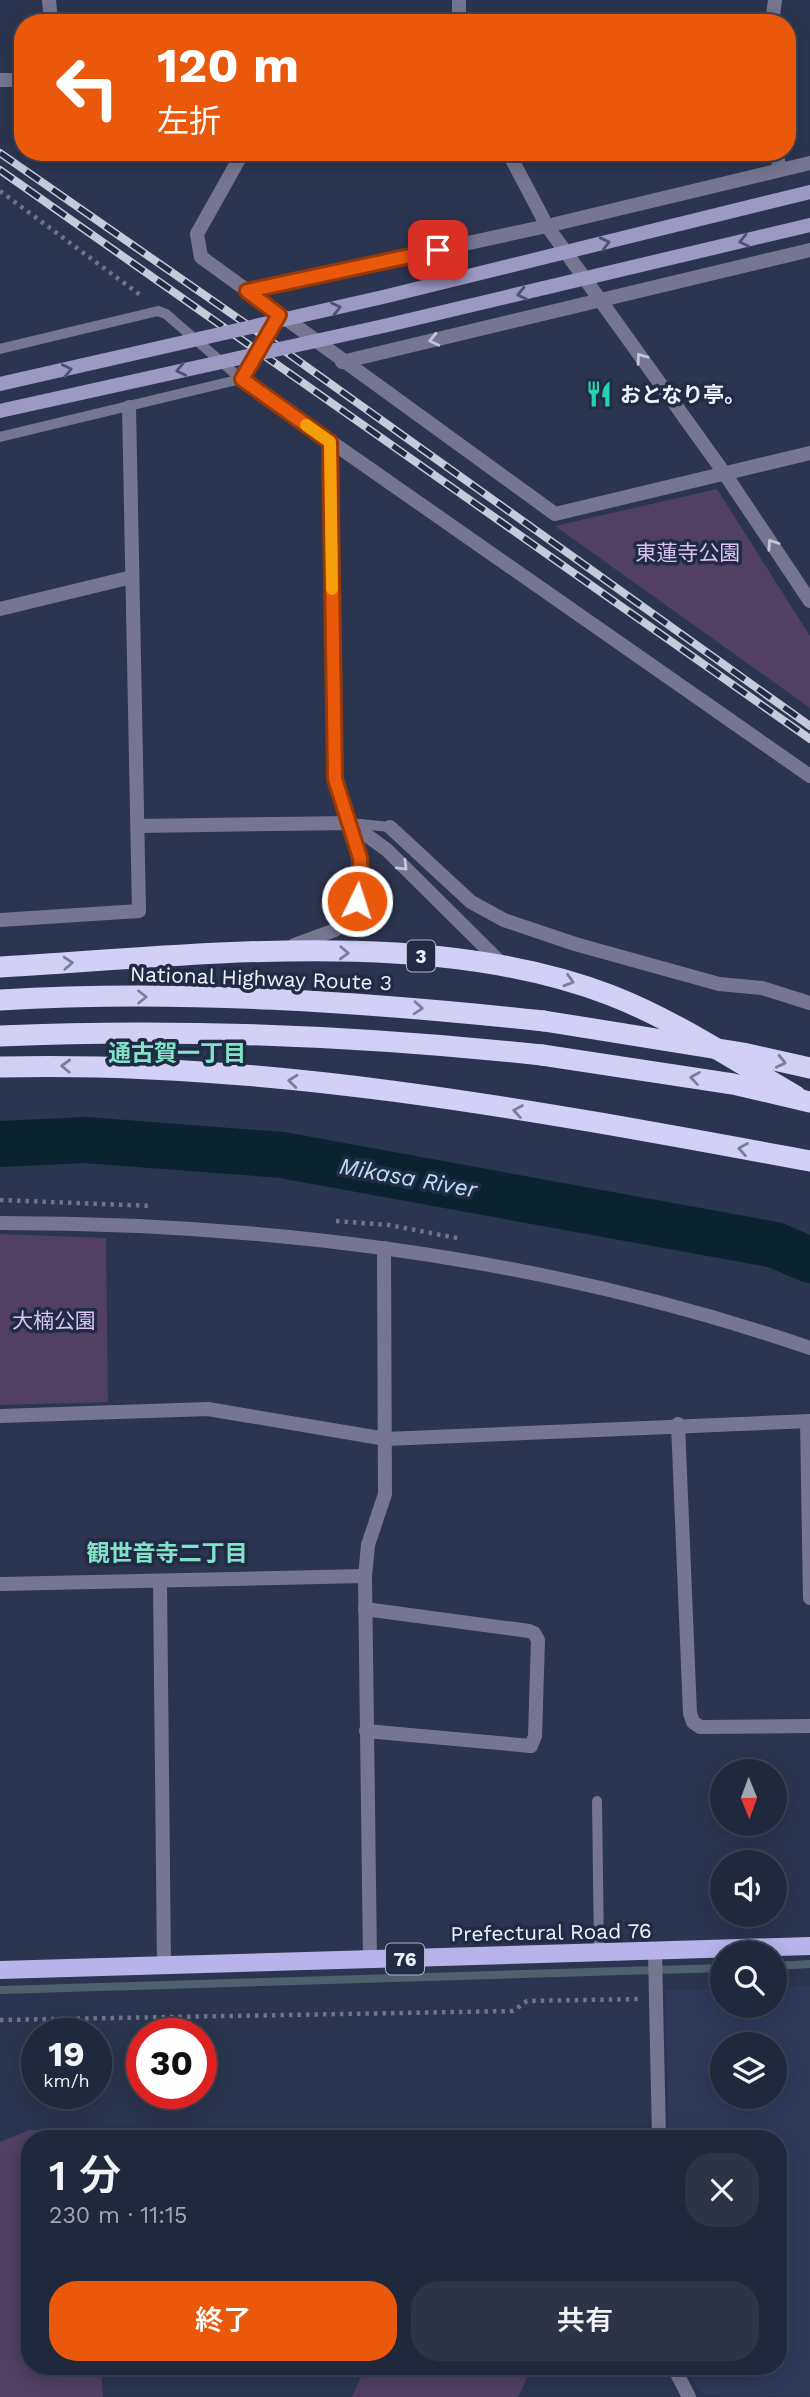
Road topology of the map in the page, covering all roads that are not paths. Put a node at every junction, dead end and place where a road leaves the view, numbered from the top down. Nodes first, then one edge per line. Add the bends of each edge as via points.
1 (238, 161) edge
2 (513, 161) edge
3 (778, 161) edge
4 (810, 163) edge
5 (780, 169) junction
6 (810, 192) edge
7 (810, 225) edge
8 (547, 226) junction
9 (810, 250) edge
10 (247, 291) junction
11 (600, 300) junction
12 (279, 315) junction
13 (0, 349) edge
14 (342, 362) junction
15 (242, 379) junction
16 (0, 384) edge
17 (129, 407) junction
18 (0, 411) edge
19 (0, 438) edge
20 (330, 442) junction
21 (810, 453) edge
22 (725, 474) junction
23 (132, 578) junction
24 (810, 601) edge
25 (0, 609) edge
26 (810, 776) edge
27 (350, 823) junction
28 (138, 826) junction
29 (390, 827) joint
30 (0, 920) edge
31 (274, 951) junction
32 (502, 964) junction
33 (0, 967) edge
34 (0, 1000) edge
35 (810, 1003) edge
36 (0, 1036) edge
37 (0, 1068) edge
38 (810, 1068) edge
39 (810, 1103) edge
40 (810, 1161) edge
41 (0, 1223) edge
42 (384, 1248) junction
43 (810, 1348) edge
44 (0, 1416) edge
45 (809, 1421) edge
46 (678, 1424) junction
47 (386, 1438) junction
48 (809, 1550) edge
49 (365, 1576) junction
50 (160, 1581) junction
51 (0, 1584) edge
52 (810, 1598) edge
53 (365, 1609) junction
54 (810, 1726) edge
55 (366, 1731) junction
56 (597, 1801) dead end
57 (810, 1946) edge
58 (599, 1953) junction
59 (655, 1956) junction
60 (369, 1959) junction
61 (164, 1965) junction
62 (0, 1970) edge
63 (659, 2130) edge
64 (677, 2375) edge
65 (688, 2397) edge

1 - 10 street via 197,234 196,244 201,257
2 - 8 street
3 - 5 street
4 - 5 street
5 - 8 street
16 -> 6 street, bridge via 383,297
7 -> 18 street, bridge
8 - 10 street
8 - 11 street
9 - 11 street
10 - 12 street
11 -> 14 street
22 -> 11 street
12 - 14 street
12 - 15 street
13 - 15 lane via 158,312
14 - 22 street via 555,514
15 - 17 lane
15 - 20 street
17 - 19 lane
17 - 23 street
20 - 26 street
20 - 27 street via 335,779
21 - 22 street
24 -> 22 street
23 - 25 street
23 - 28 street
27 - 28 street
27 - 29 lane
27 - 31 street via 360,858 361,887 353,911 335,930
27 -> 32 street via 387,850
28 - 30 street via 139,911
29 - 35 street via 471,902 504,920 719,984 762,988
31 -> 32 highway, 3 via 418,955
33 -> 31 highway, 3
32 -> 39 highway, 3 via 641,1007
34 -> 38 highway, National Highway Route 3, bridge via 197,997 418,1007 544,1021
39 -> 36 highway, 3, bridge via 733,1084 426,1042 197,1032
40 -> 37 highway via 412,1094 202,1070
41 - 42 street via 201,1230
42 - 43 street via 565,1280 724,1319
42 - 47 street
44 - 47 street via 208,1409
45 - 46 street
45 - 48 street
46 - 47 street
46 - 54 street via 693,1722 700,1727
47 - 49 street via 385,1494 368,1545
48 - 52 street
49 - 50 street
49 - 53 street
50 - 51 street
50 - 61 street
53 - 55 street
53 - 55 street via 529,1631 538,1640 531,1746
55 - 60 street
56 - 58 lane
57 - 59 main road, Prefectural Road 76 / 76
58 - 59 main road, Prefectural Road 76 / 76
58 - 60 main road, Prefectural Road 76 / 76
59 - 63 street
60 - 61 main road, Prefectural Road 76 / 76
61 - 62 main road, Prefectural Road 76 / 76
64 - 65 street

